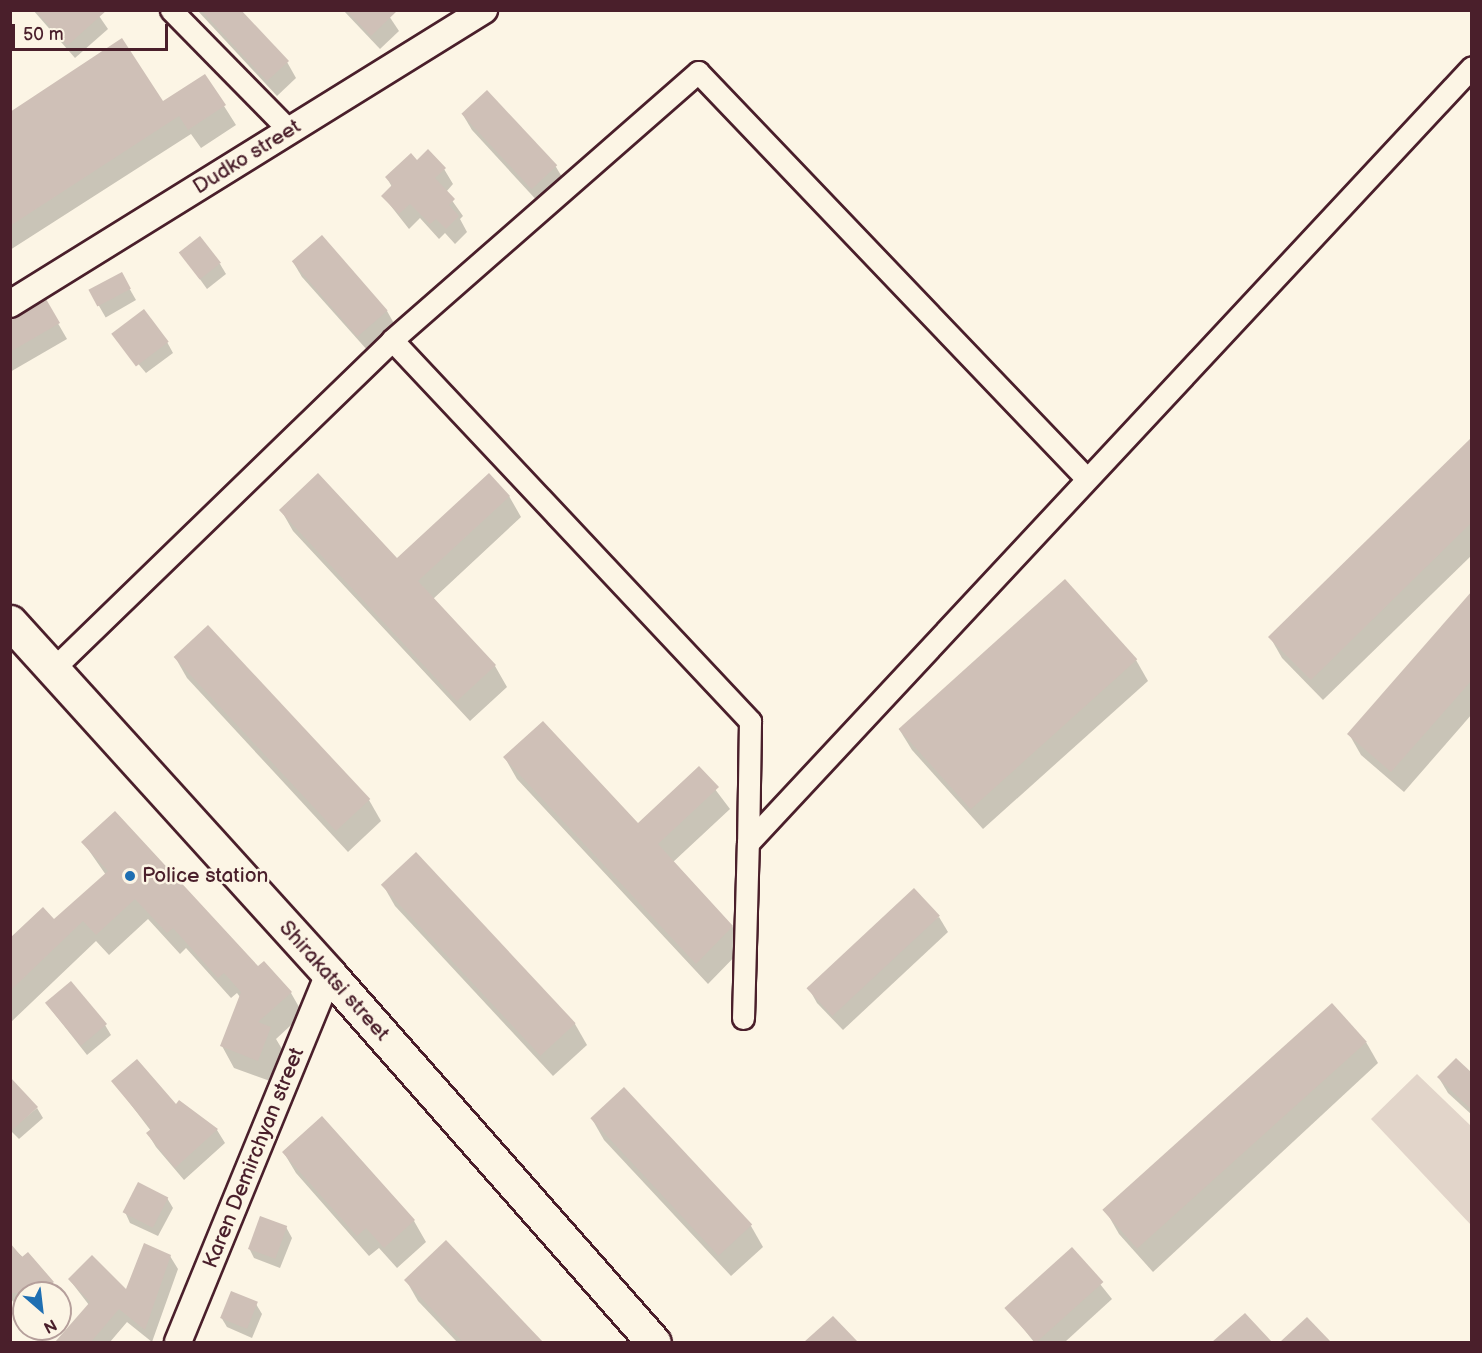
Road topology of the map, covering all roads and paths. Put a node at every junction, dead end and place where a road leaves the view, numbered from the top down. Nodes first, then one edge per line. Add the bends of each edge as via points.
1 (171, 10) edge
2 (484, 10) edge
3 (1472, 67) edge
4 (290, 131) junction
5 (10, 304) edge
6 (392, 340) junction
7 (1085, 477) junction
8 (10, 622) edge
9 (54, 668) junction
10 (748, 843) junction
11 (329, 974) junction
12 (743, 1018) dead end
13 (648, 1340) edge
14 (178, 1342) edge

1 - 4 street
2 - 4 street, Dudko street
3 - 7 street
4 - 5 street, Dudko street
6 - 7 street via 698,72
6 - 9 street
6 - 10 street via 750,721
7 - 10 street
8 - 9 main road, Shirakatsi street
9 - 11 main road, Shirakatsi street
10 - 12 street
11 - 13 main road, Shirakatsi street
11 - 14 street, Karen Demirchyan street

